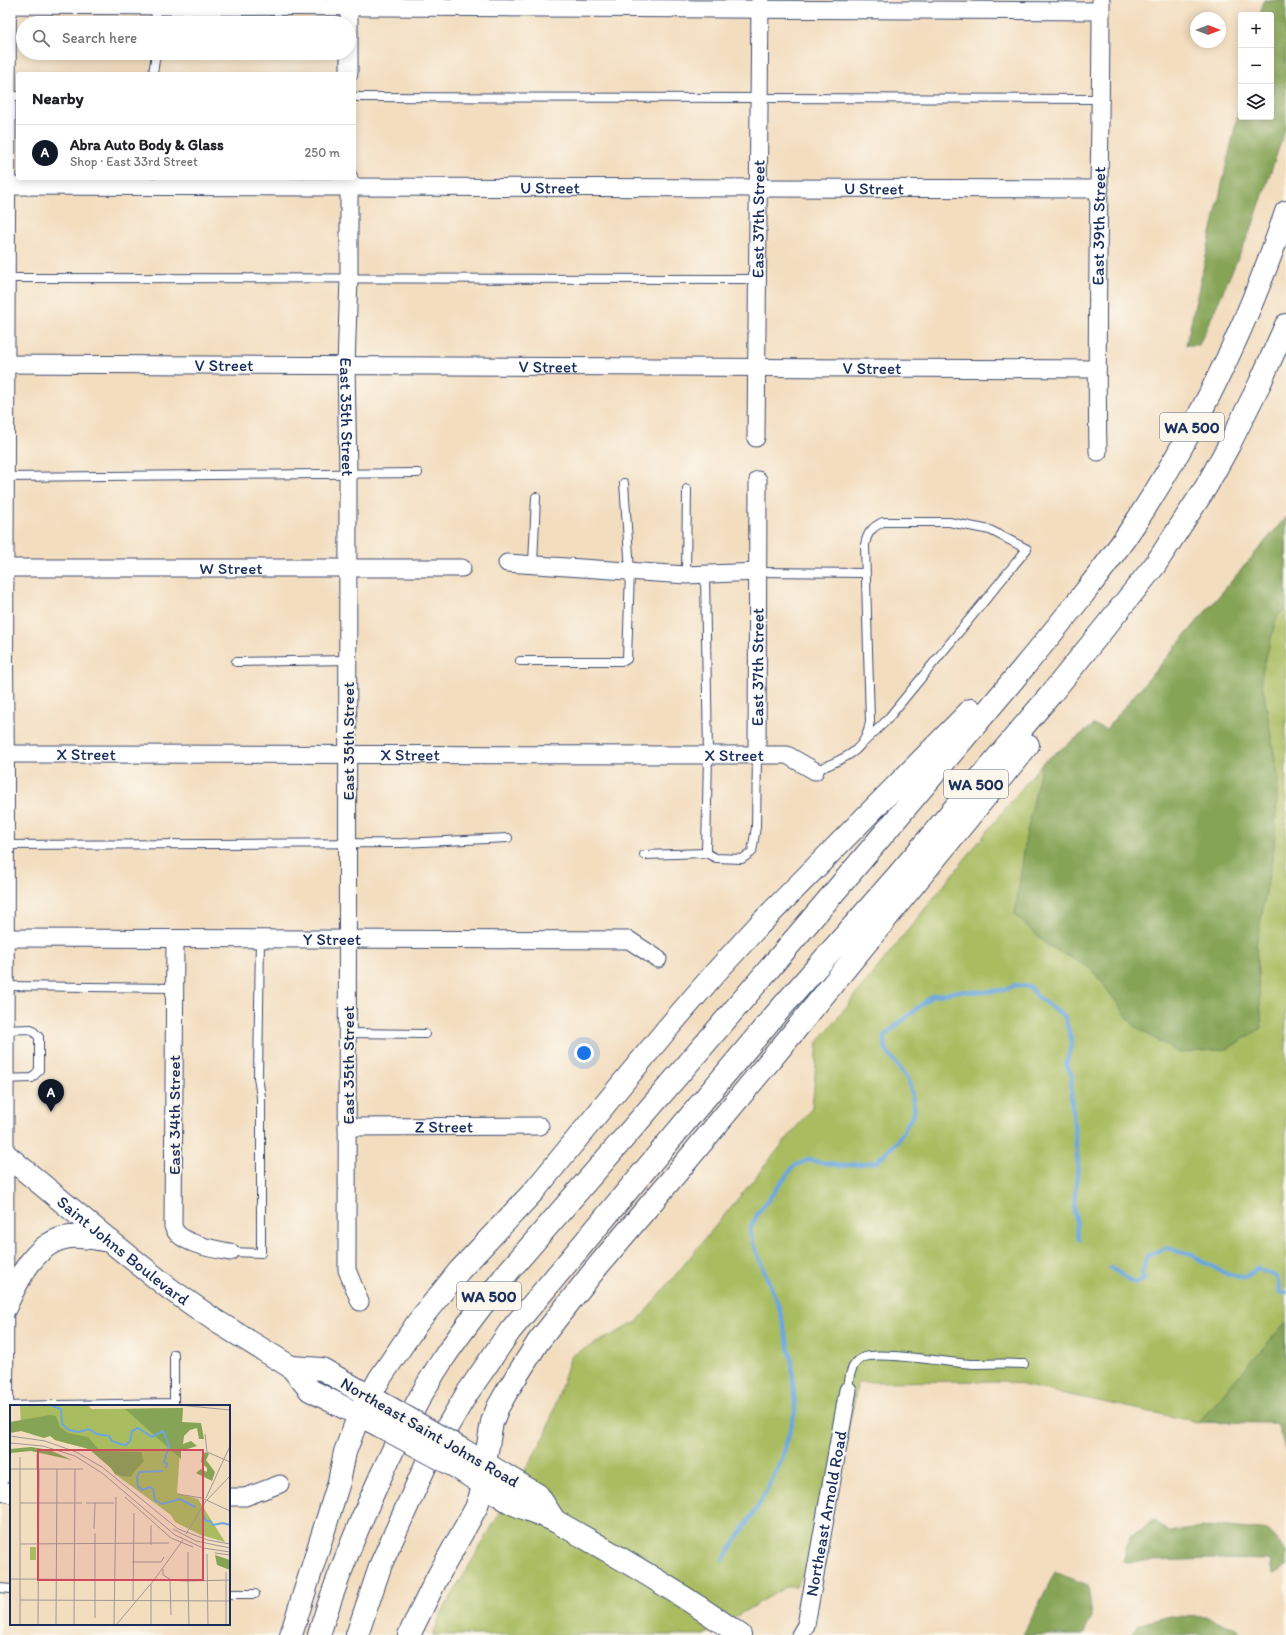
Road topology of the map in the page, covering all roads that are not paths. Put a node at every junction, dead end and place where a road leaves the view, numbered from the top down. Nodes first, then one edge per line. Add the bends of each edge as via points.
1 (3, 3) edge
2 (349, 3) edge
3 (760, 4) edge
4 (1101, 5) edge
5 (156, 6) junction
6 (156, 16) edge
7 (349, 16) edge
8 (155, 60) edge
9 (349, 60) edge
10 (153, 72) edge
11 (349, 72) edge
12 (8, 96) edge
13 (356, 97) edge
14 (760, 98) junction
15 (1101, 100) junction
16 (349, 182) edge
17 (2, 186) edge
18 (759, 188) junction
19 (1100, 189) junction
20 (1286, 195) edge
21 (1286, 212) edge
22 (1279, 234) junction
23 (2, 278) edge
24 (349, 278) junction
25 (759, 279) junction
26 (1286, 325) edge
27 (2, 364) edge
28 (346, 365) junction
29 (756, 367) junction
30 (1096, 369) junction
31 (756, 438) dead end
32 (1098, 452) dead end
33 (418, 473) dead end
34 (348, 474) junction
35 (2, 477) edge
36 (758, 480) dead end
37 (624, 483) dead end
38 (687, 490) dead end
39 (536, 497) dead end
40 (1169, 545) junction
41 (506, 563) dead end
42 (533, 564) junction
43 (2, 568) edge
44 (348, 568) junction
45 (462, 568) dead end
46 (630, 571) junction
47 (758, 572) junction
48 (866, 573) junction
49 (686, 575) junction
50 (705, 575) junction
51 (1076, 604) junction
52 (348, 660) junction
53 (520, 661) dead end
54 (1, 662) edge
55 (236, 662) dead end
56 (864, 742) junction
57 (2, 754) edge
58 (348, 755) junction
59 (708, 755) junction
60 (757, 755) junction
61 (815, 771) joint
62 (508, 838) dead end
63 (348, 843) junction
64 (2, 845) edge
65 (706, 852) junction
66 (644, 855) dead end
67 (2, 938) edge
68 (175, 939) junction
69 (260, 939) junction
70 (348, 940) junction
71 (658, 959) dead end
72 (3, 986) junction
73 (175, 988) junction
74 (1, 1030) edge
75 (348, 1033) junction
76 (425, 1034) dead end
77 (2, 1079) junction
78 (540, 1126) dead end
79 (348, 1127) junction
80 (1, 1149) edge
81 (1, 1210) edge
82 (110, 1241) junction
83 (230, 1252) joint
84 (360, 1302) dead end
85 (1, 1315) edge
86 (250, 1342) joint
87 (174, 1354) dead end
88 (1024, 1364) dead end
89 (291, 1367) junction
90 (848, 1390) joint
91 (370, 1396) junction
92 (59, 1405) edge
93 (1, 1406) edge
94 (359, 1415) junction
95 (387, 1418) junction
96 (460, 1459) junction
97 (485, 1463) junction
98 (0, 1474) edge
99 (280, 1484) dead end
100 (484, 1484) junction
101 (0, 1490) edge
102 (10, 1494) edge
103 (230, 1497) edge
104 (555, 1521) junction
105 (230, 1594) edge
106 (255, 1594) dead end
107 (291, 1635) edge
108 (319, 1635) edge
109 (357, 1635) edge
110 (409, 1635) edge
111 (740, 1635) edge
112 (800, 1635) edge

1 - 5 street
1 - 12 main road
2 - 3 street
2 - 5 street
2 - 7 street
3 - 4 street
3 - 14 street, East 37th Street
4 - 15 street, East 39th Street
5 - 6 lane
8 - 10 lane
9 - 11 street
12 - 17 main road
13 - 14 lane
14 - 15 lane
14 - 18 street, East 37th Street
15 - 19 street, East 39th Street
16 - 17 street, U Street
16 - 18 street, U Street
16 - 24 street, East 35th Street
17 - 23 main road
18 - 19 street, U Street
18 - 25 street, East 37th Street
19 - 30 street, East 39th Street
20 - 22 main road
21 - 22 main road, WA 500
22 - 51 main road, WA 500 via 1222,370 1198,417 1136,522
23 - 24 lane
23 - 27 main road
24 - 25 lane
24 - 28 street, East 35th Street
25 - 29 street, East 37th Street
26 - 40 main road, WA 500 via 1229,445
27 - 28 street, V Street
27 - 35 main road
28 - 29 street, V Street
28 - 34 street, East 35th Street
29 - 30 street, V Street
29 - 31 street, East 37th Street
30 - 32 street, East 39th Street
33 - 34 lane
34 - 35 lane
34 - 44 street, East 35th Street
35 - 43 main road
36 - 47 street, East 37th Street
37 - 46 lane
38 - 49 lane
39 - 42 lane
40 - 97 main road via 1114,640 556,1318 500,1403 492,1422
40 - 109 main road, WA 500 via 1106,628 1051,694 898,875 774,1016 510,1331 466,1395 429,1458 381,1564
41 - 42 street
42 - 46 street
43 - 44 street, W Street
43 - 54 main road
44 - 45 street, W Street
44 - 52 street, East 35th Street
46 - 49 street
46 - 53 lane via 627,660
47 - 48 lane
47 - 50 street
47 - 60 street, East 37th Street
48 - 56 lane via 870,721 869,732
48 - 56 lane via 866,537 876,525 884,522 949,522 990,530 1026,549 886,721
49 - 50 street
50 - 59 lane
51 - 91 main road via 759,924 716,972 534,1191 448,1284 403,1343
51 - 108 main road, WA 500 via 474,1315 442,1360 405,1424 356,1530
52 - 55 lane
52 - 58 street, East 35th Street
54 - 57 main road
56 - 61 lane via 857,750
57 - 58 street, X Street
57 - 64 main road
58 - 59 street, X Street
58 - 63 street, East 35th Street
59 - 60 street, X Street
59 - 65 lane
60 - 61 street, X Street via 787,755
60 - 65 lane, East 37th Street via 756,826 752,852 742,860 716,858
62 - 63 lane
63 - 64 lane
63 - 70 street, East 35th Street
64 - 67 main road
65 - 66 lane
67 - 68 street, Y Street
67 - 72 main road
68 - 69 street, Y Street
68 - 73 street, East 34th Street
69 - 70 street, Y Street
69 - 83 lane via 258,1077 261,1097 261,1253
70 - 71 street, Y Street via 628,940
70 - 75 street, East 35th Street
72 - 73 lane
72 - 74 main road
73 - 83 street, East 34th Street via 173,1226 175,1232 195,1244
74 - 77 main road
74 - 77 lane via 31,1029 38,1037 39,1070 32,1078
75 - 76 lane
75 - 79 street, East 35th Street
77 - 80 main road
78 - 79 street, Z Street
79 - 84 street, East 35th Street via 347,1270
80 - 81 main road
80 - 82 main road, Saint Johns Boulevard
81 - 85 main road
82 - 85 main road via 70,1237 51,1244 24,1270
82 - 86 main road, Saint Johns Boulevard via 170,1289
85 - 93 main road
86 - 89 main road, Northeast Saint Johns Road
87 - 92 lane via 174,1403
88 - 90 lane via 971,1364 874,1356 862,1358 854,1366 849,1374
89 - 91 main road, Northeast Saint Johns Road via 322,1369
89 - 94 main road, Northeast Saint Johns Road via 310,1390
90 - 112 street, Northeast Arnold Road via 806,1625
91 - 94 main road
91 - 95 main road, Northeast Saint Johns Road
93 - 98 main road
94 - 95 main road, Northeast Saint Johns Road
94 - 107 main road via 345,1452 339,1482
95 - 96 main road, Northeast Saint Johns Road, bridge
96 - 97 main road, Northeast Saint Johns Road
96 - 100 main road, Northeast Saint Johns Road
97 - 100 main road
97 - 104 main road, Northeast Saint Johns Road via 538,1495
99 - 103 street via 245,1497
100 - 104 main road, Northeast Saint Johns Road via 510,1502
100 - 110 main road via 476,1508
101 - 102 street
104 - 111 main road, Northeast Saint Johns Road via 704,1609
105 - 106 lane

